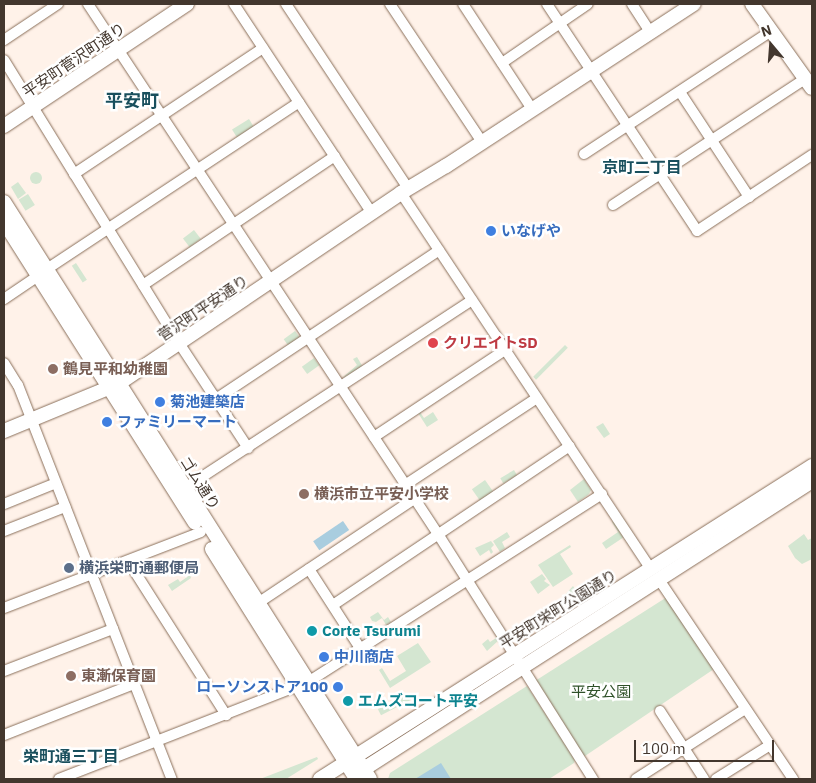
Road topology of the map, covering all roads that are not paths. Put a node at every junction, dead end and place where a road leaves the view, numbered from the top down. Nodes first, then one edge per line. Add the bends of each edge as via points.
1 (58, 4) edge
2 (88, 4) edge
3 (187, 4) edge
4 (234, 4) edge
5 (286, 4) edge
6 (390, 4) edge
7 (463, 4) edge
8 (547, 4) edge
9 (588, 4) edge
10 (632, 4) edge
11 (694, 4) edge
12 (752, 4) edge
13 (560, 23) junction
14 (771, 31) junction
15 (650, 32) junction
16 (4, 40) edge
17 (263, 48) junction
18 (117, 50) junction
19 (4, 60) edge
20 (502, 63) junction
21 (591, 71) junction
22 (809, 84) edge
23 (680, 92) junction
24 (299, 102) junction
25 (33, 106) junction
26 (532, 109) junction
27 (161, 115) junction
28 (628, 125) junction
29 (4, 126) edge
30 (713, 140) junction
31 (482, 142) junction
32 (584, 154) dead end
33 (812, 155) edge
34 (335, 156) junction
35 (198, 169) junction
36 (74, 174) junction
37 (660, 174) junction
38 (404, 191) junction
39 (750, 197) junction
40 (4, 202) edge
41 (613, 205) dead end
42 (372, 213) junction
43 (4, 222) edge
44 (234, 224) junction
45 (108, 229) junction
46 (439, 250) junction
47 (43, 272) junction
48 (272, 281) junction
49 (143, 285) junction
50 (4, 299) edge
51 (472, 300) junction
52 (309, 337) junction
53 (179, 343) junction
54 (505, 350) junction
55 (4, 363) edge
56 (114, 386) junction
57 (341, 387) junction
58 (537, 398) junction
59 (216, 399) junction
60 (31, 421) junction
61 (4, 432) edge
62 (374, 437) junction
63 (570, 446) junction
64 (248, 448) junction
65 (812, 466) edge
66 (812, 482) edge
67 (56, 483) junction
68 (405, 485) junction
69 (184, 488) junction
70 (602, 494) junction
71 (414, 499) junction
72 (4, 504) edge
73 (65, 507) junction
74 (4, 530) edge
75 (201, 532) junction
76 (438, 534) junction
77 (128, 561) junction
78 (310, 569) junction
79 (651, 569) junction
80 (91, 575) junction
81 (467, 580) junction
82 (660, 581) junction
83 (258, 603) junction
84 (332, 605) junction
85 (4, 608) edge
86 (113, 629) junction
87 (360, 648) junction
88 (515, 655) junction
89 (523, 669) junction
90 (4, 671) edge
91 (134, 684) junction
92 (302, 684) junction
93 (745, 709) junction
94 (660, 711) dead end
95 (226, 715) junction
96 (4, 735) edge
97 (157, 741) junction
98 (770, 745) junction
99 (684, 748) junction
100 (351, 760) junction
101 (358, 776) edge
102 (59, 779) edge
103 (172, 779) edge
104 (320, 779) edge
105 (593, 779) edge
106 (636, 779) edge
107 (704, 779) edge
108 (716, 779) edge
109 (792, 779) edge

1 - 16 street
2 - 18 street
3 - 18 street, 平安町菅沢町通り
4 - 17 street
5 - 38 street
6 - 31 street
7 - 20 street
8 - 13 street
9 - 13 street
10 - 15 street
11 - 15 street, 菅沢町平安通り
12 - 14 street
13 - 20 street
13 - 21 street
14 - 22 street
14 - 23 street
15 - 21 street, 菅沢町平安通り
17 - 24 street
17 - 27 street
18 - 25 street, 平安町菅沢町通り
18 - 27 street
19 - 25 street
20 - 26 street
21 - 26 street, 菅沢町平安通り
21 - 28 street
22 - 30 street
23 - 28 street
23 - 30 street
24 - 34 street
24 - 35 street
25 - 29 street, 平安町菅沢町通り
25 - 36 street
26 - 31 street, 菅沢町平安通り
27 - 35 street
27 - 36 street
28 - 32 street
28 - 37 street
30 - 37 street
30 - 39 street
31 - 38 street, 菅沢町平安通り
33 - 39 street
34 - 42 street
34 - 44 street
35 - 44 street
35 - 45 street
36 - 45 street
37 - 39 street via 697,231
37 - 41 street
38 - 42 street, 菅沢町平安通り
38 - 46 street
40 - 47 street, ゴム通り
42 - 48 street, 菅沢町平安通り
43 - 47 street, ゴム通り
44 - 48 street
44 - 49 street
45 - 47 street
45 - 49 street
46 - 51 street
46 - 52 street
47 - 50 street
47 - 56 street, ゴム通り
48 - 52 street
48 - 53 street, 菅沢町平安通り
49 - 53 street
51 - 54 street
51 - 57 street
52 - 57 street
52 - 59 street
53 - 56 street, 菅沢町平安通り
53 - 59 street
54 - 58 street
54 - 62 street
55 - 60 street via 18,385
56 - 60 street, 菅沢町平安通り
56 - 69 street, ゴム通り
56 - 75 street, ゴム通り
57 - 62 street
57 - 64 street
58 - 63 street
58 - 68 street
59 - 64 street
60 - 61 street, 菅沢町平安通り
60 - 67 street
62 - 68 street
63 - 70 street
63 - 76 street
64 - 69 street
65 - 79 street, 平安町栄町公園通り
66 - 82 street, 平安町栄町公園通り
67 - 72 street
67 - 73 street
68 - 71 street
69 - 83 street, ゴム通り
70 - 79 street
70 - 81 street
71 - 76 street
71 - 78 street
73 - 74 street
73 - 80 street
75 - 77 street
75 - 92 street, ゴム通り
76 - 81 street
76 - 84 street
77 - 80 street
77 - 95 street
78 - 83 street
78 - 84 street
79 - 88 street, 平安町栄町公園通り
80 - 85 street
80 - 86 street
81 - 87 street
81 - 88 street
82 - 89 street, 平安町栄町公園通り
82 - 93 street
83 - 92 street, ゴム通り
84 - 87 street
86 - 90 street
86 - 91 street
87 - 92 street
88 - 89 street
88 - 100 street, 平安町栄町公園通り
89 - 101 street, 平安町栄町公園通り
89 - 105 street
91 - 96 street
91 - 97 street
92 - 95 street
92 - 100 street, ゴム通り
93 - 98 street
93 - 99 street
94 - 99 street
95 - 97 street
97 - 102 street
97 - 103 street
98 - 108 street
98 - 109 street
99 - 106 street
99 - 107 street
100 - 101 street, ゴム通り
100 - 104 street, 平安町栄町公園通り

